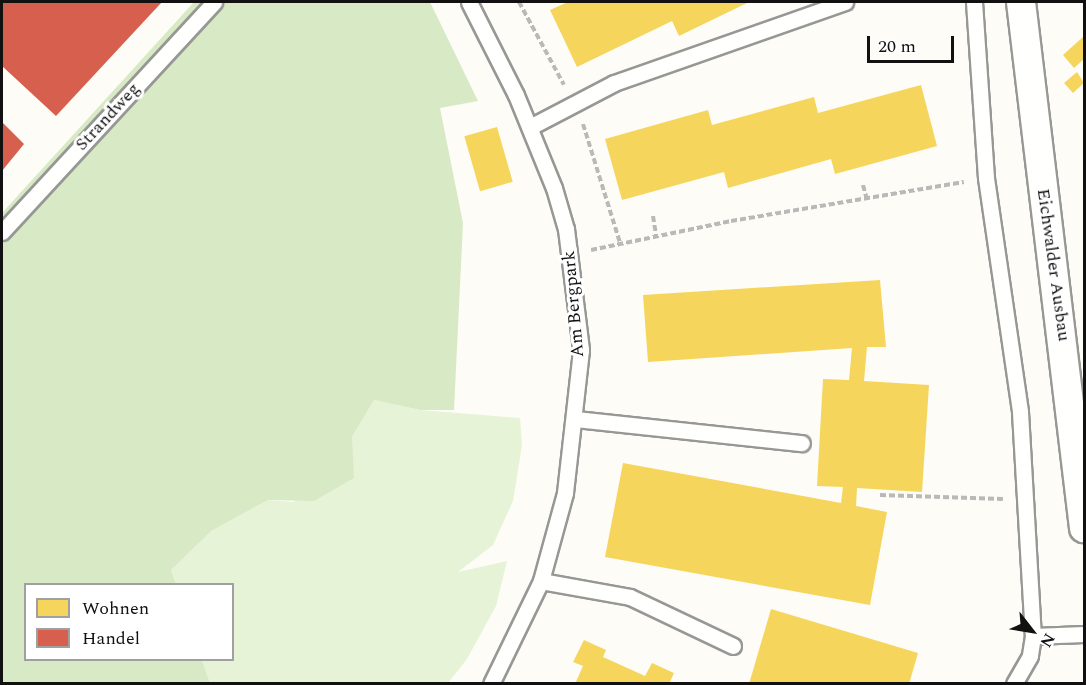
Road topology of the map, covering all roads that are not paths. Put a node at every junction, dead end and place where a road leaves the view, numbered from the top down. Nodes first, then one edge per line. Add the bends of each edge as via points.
1 (214, 2) edge
2 (844, 2) edge
3 (974, 2) edge
4 (1021, 2) edge
5 (476, 4) edge
6 (530, 127) junction
7 (2, 232) edge
8 (576, 419) junction
9 (802, 443) dead end
10 (1084, 528) edge
11 (541, 581) junction
12 (1084, 634) edge
13 (1033, 636) junction
14 (733, 646) dead end
15 (491, 684) edge
16 (1014, 684) edge

1 - 7 lane, Strandweg
2 - 6 lane via 614,83
3 - 13 lane via 986,178 1020,412
4 - 10 street, Eichwalder Ausbau
5 - 6 lane, Am Bergpark
6 - 8 lane, Am Bergpark via 554,188 570,254 581,350
8 - 9 lane
8 - 11 lane, Am Bergpark via 565,493
11 - 14 lane via 630,597
11 - 15 lane, Am Bergpark
12 - 13 lane
13 - 16 lane via 1030,656

